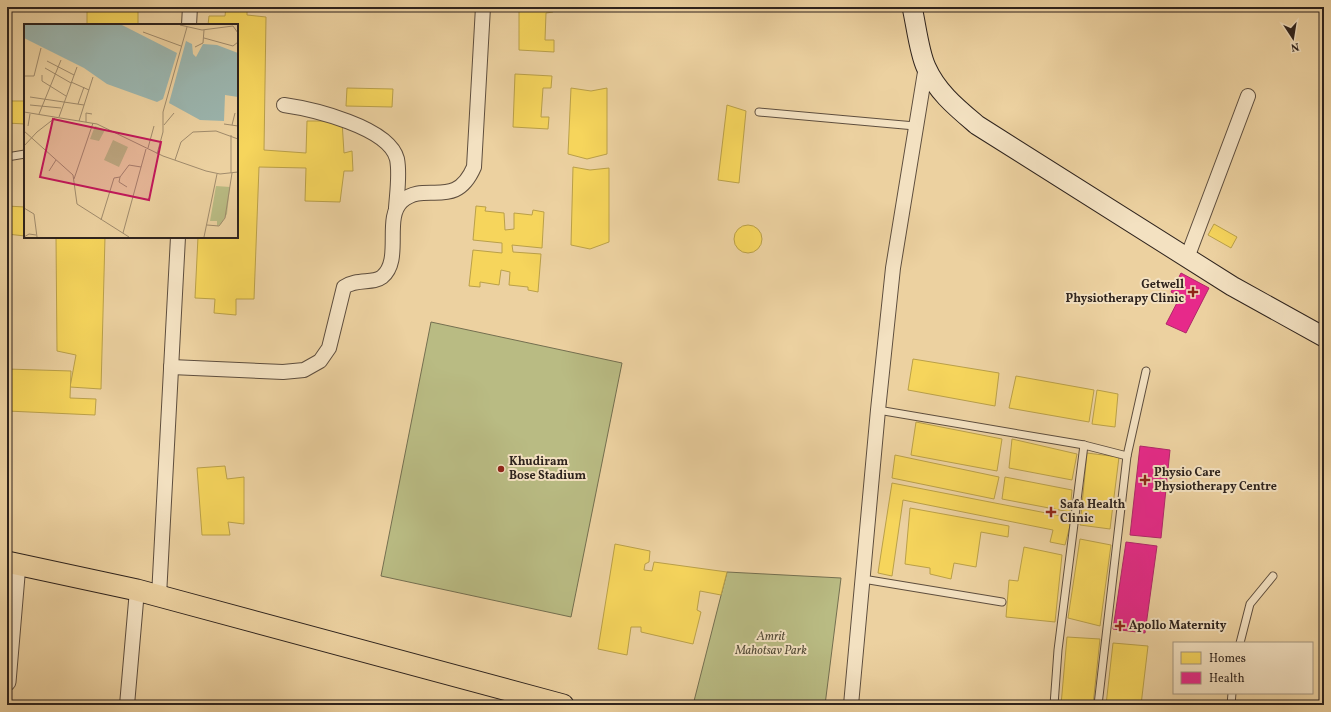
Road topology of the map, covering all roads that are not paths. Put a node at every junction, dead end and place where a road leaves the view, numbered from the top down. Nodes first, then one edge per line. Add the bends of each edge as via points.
1 (190, 7) edge
2 (483, 7) edge
3 (912, 7) edge
4 (189, 24) edge
5 (926, 66) junction
6 (1248, 96) dead end
7 (284, 105) dead end
8 (759, 112) dead end
9 (916, 126) junction
10 (24, 154) edge
11 (7, 157) edge
12 (396, 208) junction
13 (178, 238) edge
14 (1187, 258) junction
15 (1324, 337) edge
16 (171, 367) junction
17 (1146, 370) dead end
18 (878, 410) junction
19 (1084, 445) junction
20 (1127, 456) junction
21 (12, 563) edge
22 (1273, 576) dead end
23 (864, 579) junction
24 (137, 590) junction
25 (159, 596) junction
26 (1002, 602) dead end
27 (1240, 642) edge
28 (7, 682) edge
29 (1232, 694) edge
30 (127, 705) edge
31 (563, 705) edge
32 (851, 705) edge
33 (1054, 705) edge
34 (1098, 705) edge
35 (1230, 705) edge

1 - 4 street
2 - 12 street via 474,167 470,178 461,188 411,196
3 - 5 main road
5 - 9 street
5 - 14 main road via 938,88 955,107 977,125
6 - 14 street
7 - 12 street via 336,116 380,138 391,147 398,170
8 - 9 lane
9 - 18 street via 895,254
10 - 11 lane
12 - 16 street via 391,262 381,278 351,283 344,288 329,348 320,361 304,370 283,372
13 - 16 street
14 - 15 main road via 1279,314
16 - 25 street
17 - 20 lane
18 - 19 lane
18 - 23 street
19 - 20 lane
19 - 33 lane via 1058,650
20 - 34 lane
21 - 24 main road
21 - 28 street
22 - 27 lane via 1250,604
23 - 26 lane
23 - 32 street
24 - 25 main road
24 - 30 street
25 - 31 main road
29 - 35 lane

